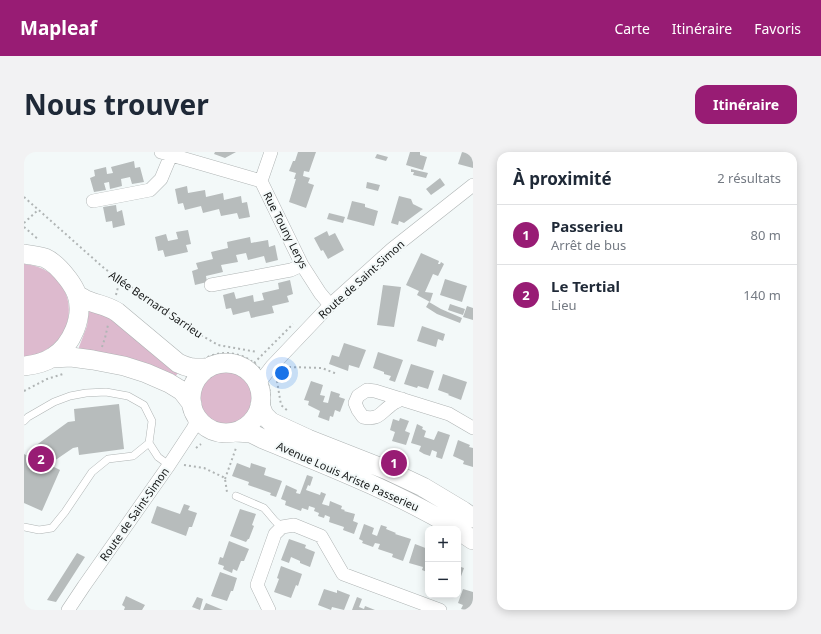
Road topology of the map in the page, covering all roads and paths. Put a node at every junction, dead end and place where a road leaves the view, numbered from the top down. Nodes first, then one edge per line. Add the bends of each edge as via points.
1 (271, 152) edge
2 (166, 154) edge
3 (261, 181) junction
4 (473, 185) edge
5 (24, 197) edge
6 (93, 201) dead end
7 (38, 210) junction
8 (24, 223) edge
9 (24, 254) edge
10 (302, 265) junction
11 (212, 285) dead end
12 (77, 295) junction
13 (330, 305) junction
14 (256, 352) dead end
15 (53, 358) junction
16 (24, 366) edge
17 (287, 366) dead end
18 (200, 368) junction
19 (67, 373) dead end
20 (337, 374) dead end
21 (262, 379) junction
22 (24, 391) edge
23 (402, 399) dead end
24 (191, 410) junction
25 (263, 411) junction
26 (24, 421) edge
27 (473, 428) edge
28 (241, 438) junction
29 (149, 443) junction
30 (174, 465) junction
31 (225, 479) junction
32 (236, 496) joint
33 (473, 518) edge
34 (453, 526) edge
35 (24, 527) edge
36 (282, 527) junction
37 (461, 531) edge
38 (473, 540) edge
39 (68, 610) edge
40 (269, 610) edge
41 (440, 610) edge

1 - 3 street
2 - 3 street, Rue Touny Lerys
2 - 6 street via 161,178 150,190
3 - 10 street, Rue Touny Lerys
4 - 13 street, Route de Saint-Simon via 392,249
5 - 7 path, Allée Bernard Sarrieu
7 - 8 path
7 - 14 path, Allée Bernard Sarrieu via 105,269 199,334 218,345
9 - 12 street via 45,258 53,263 64,273
10 - 11 street via 291,270
10 - 13 street, Rue Touny Lerys
12 - 15 street via 78,320 74,331 62,350
12 - 18 street via 118,312 178,363 186,367
13 - 21 street, Route de Saint-Simon
15 - 16 street
15 - 24 street via 71,356 146,373 169,383
17 - 20 path via 322,368
18 - 21 street via 219,363 232,363 246,368
18 - 21 path via 203,359 216,354 230,353 244,356 254,363 260,369
18 - 24 street via 202,373 196,380 191,395
18 - 24 path via 185,379
19 - 22 path via 47,379
21 - 25 street
21 - 25 path via 268,386 270,396 269,406
23 - 27 street via 449,414
24 - 24 path via 183,405 187,418
24 - 28 street via 208,428
24 - 28 path via 206,436 221,440
24 - 30 street, Route de Saint-Simon
25 - 28 street via 244,428
25 - 28 path via 259,426
25 - 33 street, Avenue Louis Ariste Passerieu via 272,422 423,487
26 - 29 lane via 54,402 70,396 106,392 128,396 144,405 152,421
28 - 31 path
28 - 34 street, Avenue Louis Ariste Passerieu via 263,439 382,489
29 - 30 lane via 158,457
29 - 35 lane via 133,456 108,459 92,472 52,528 39,530
30 - 31 path via 204,468
30 - 39 street, Route de Saint-Simon
31 - 32 path via 228,494
32 - 36 lane via 264,508
36 - 40 street via 274,534 257,585
36 - 41 street via 294,525 321,536 342,574
37 - 38 street, Avenue Louis Ariste Passerieu

